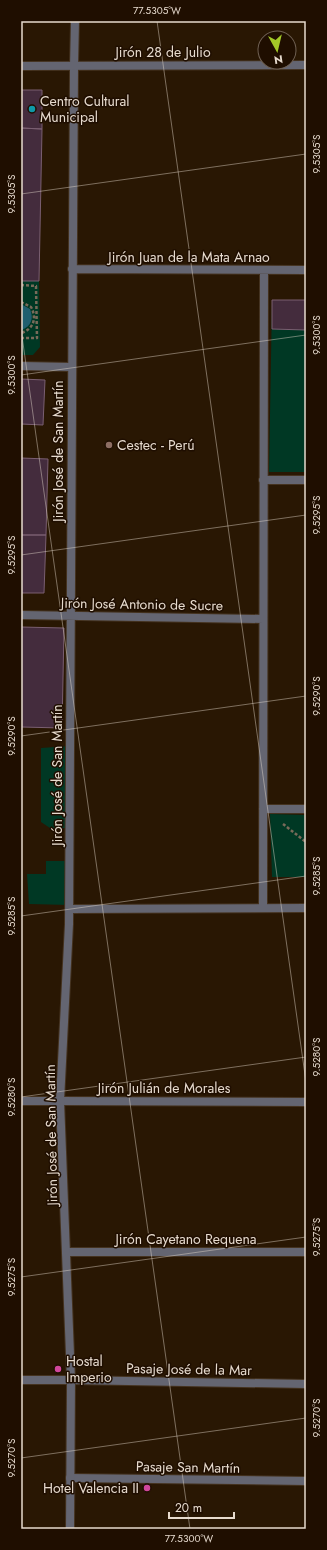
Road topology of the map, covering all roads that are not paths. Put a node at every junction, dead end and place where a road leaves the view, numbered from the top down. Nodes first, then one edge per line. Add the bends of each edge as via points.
1 (75, 21) edge
2 (306, 65) edge
3 (21, 66) edge
4 (74, 66) junction
5 (72, 269) junction
6 (264, 270) junction
7 (306, 270) edge
8 (21, 366) edge
9 (72, 367) junction
10 (263, 480) junction
11 (306, 480) edge
12 (21, 615) edge
13 (71, 616) junction
14 (263, 619) junction
15 (265, 809) junction
16 (306, 809) edge
17 (263, 908) junction
18 (306, 908) edge
19 (70, 909) junction
20 (21, 1101) edge
21 (60, 1101) junction
22 (306, 1102) edge
23 (67, 1252) junction
24 (306, 1252) edge
25 (21, 1380) edge
26 (71, 1380) junction
27 (306, 1384) edge
28 (70, 1478) junction
29 (306, 1481) edge
30 (70, 1529) edge

1 - 4 street, Jirón José de San Martín
2 - 4 street, Jirón 28 de Julio
3 - 4 street, Jirón 28 de Julio
4 - 5 street, Jirón José de San Martín
5 - 6 street, Jirón Juan de la Mata Arnao
5 - 9 street, Jirón José de San Martín
6 - 7 street, Jirón Juan de la Mata Arnao
6 - 10 street
8 - 9 street
9 - 13 street, Jirón José de San Martín
10 - 11 street
10 - 14 street
12 - 13 street, Jirón José Antonio de Sucre
13 - 14 street, Jirón José Antonio de Sucre
13 - 19 street, Jirón José de San Martín
14 - 15 street
15 - 16 street
15 - 17 street
17 - 18 street
17 - 19 street
19 - 21 street, Jirón José de San Martín
20 - 21 street, Jirón Julián de Morales
21 - 22 street, Jirón Julián de Morales
21 - 23 street, Jirón José de San Martín
23 - 24 street, Jirón Cayetano Requena
23 - 26 street, Jirón José de San Martín
25 - 26 street, Pasaje José de la Mar
26 - 27 street, Pasaje José de la Mar
26 - 28 street, Jirón José de San Martín
28 - 29 street, Pasaje San Martín
28 - 30 street, Jirón José de San Martín

